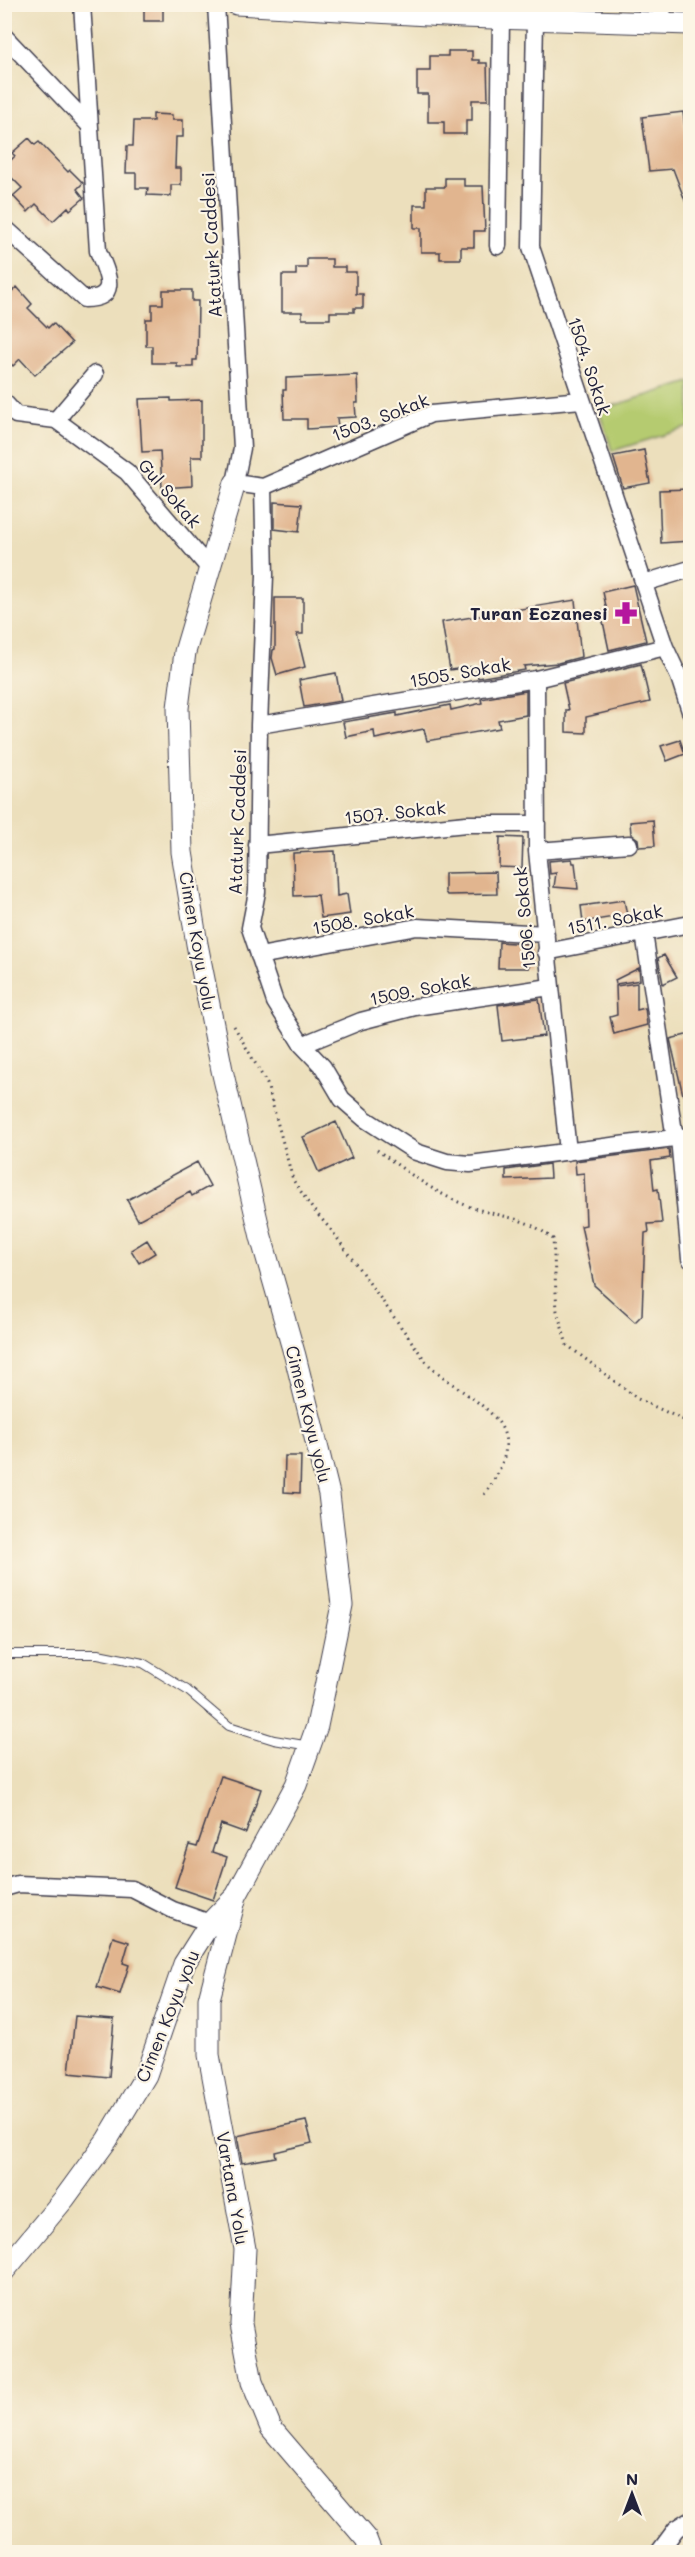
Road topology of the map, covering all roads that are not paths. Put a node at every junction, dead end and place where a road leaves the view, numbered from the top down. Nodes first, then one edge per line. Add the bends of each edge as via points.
1 (82, 4) edge
2 (216, 4) edge
3 (236, 4) edge
4 (465, 11) edge
5 (572, 12) edge
6 (662, 14) edge
7 (501, 18) junction
8 (535, 18) junction
9 (690, 24) edge
10 (4, 36) edge
11 (89, 125) junction
12 (4, 227) edge
13 (498, 246) dead end
14 (95, 374) dead end
15 (581, 400) junction
16 (4, 402) edge
17 (56, 420) junction
18 (235, 483) junction
19 (262, 487) junction
20 (209, 568) junction
21 (690, 569) edge
22 (644, 584) junction
23 (665, 647) junction
24 (685, 675) edge
25 (536, 679) junction
26 (690, 711) edge
27 (259, 725) junction
28 (537, 825) junction
29 (629, 844) dead end
30 (257, 846) junction
31 (537, 851) junction
32 (690, 924) edge
33 (644, 933) junction
34 (546, 934) junction
35 (546, 952) junction
36 (259, 956) junction
37 (550, 987) junction
38 (302, 1045) junction
39 (681, 1137) edge
40 (568, 1152) junction
41 (690, 1258) edge
42 (4, 1654) edge
43 (310, 1746) junction
44 (4, 1888) edge
45 (236, 1896) junction
46 (210, 1923) junction
47 (4, 2271) edge
48 (690, 2520) edge
49 (371, 2553) edge
50 (659, 2553) edge

1 - 11 street
2 - 18 street, Ataturk Caddesi via 241,430 241,459
3 - 4 street
4 - 7 street
5 - 6 street
5 - 8 street
6 - 9 street
7 - 8 street
7 - 13 street
8 - 15 street, 1504. Sokak via 531,247
10 - 11 street
11 - 12 street via 98,251 110,280 109,287 102,295 84,299
14 - 17 street
15 - 19 street, 1503. Sokak via 431,414
15 - 22 street, 1504. Sokak
16 - 17 street, Gul Sokak via 16,415
17 - 20 street, Gul Sokak via 127,472
18 - 19 street
18 - 20 street, Cimen Koyu yolu
19 - 27 street, Ataturk Caddesi via 265,575
20 - 43 street, Cimen Koyu yolu via 185,652 178,708 182,852 222,1070 261,1237 329,1494 342,1605
21 - 22 street
22 - 23 street, 1504. Sokak
23 - 24 street, 1504. Sokak
23 - 25 street, 1505. Sokak
24 - 26 street, 1504. Sokak
25 - 27 street, 1505. Sokak
25 - 28 street, 1506. Sokak
27 - 30 street, Ataturk Caddesi
28 - 30 street, 1507. Sokak via 466,825
28 - 31 street, 1506. Sokak
29 - 31 street
30 - 36 street, Ataturk Caddesi via 257,892 250,928
31 - 34 street, 1506. Sokak
32 - 33 street, 1511. Sokak
33 - 35 street, 1511. Sokak
33 - 39 street
34 - 35 street, 1506. Sokak
34 - 36 street, 1508. Sokak via 417,927
35 - 37 street, 1506. Sokak
36 - 38 street, Ataturk Caddesi via 275,1002
37 - 38 street, 1509. Sokak via 415,1007 361,1021
37 - 40 street, 1506. Sokak
38 - 40 street, Ataturk Caddesi via 323,1067 342,1099 416,1152 447,1162 470,1164
39 - 40 street, Ataturk Caddesi
39 - 41 street
42 - 43 lane via 98,1654 143,1663 187,1690 229,1726
43 - 45 street, Cimen Koyu yolu via 296,1785
44 - 46 street via 18,1884 132,1889
45 - 46 street, Cimen Koyu yolu
45 - 49 street, Vartana Yolu via 209,1999 209,2055 245,2249 241,2324 252,2382 271,2428 366,2539
46 - 47 street, Cimen Koyu yolu via 184,1964 146,2075 107,2140
48 - 50 street via 676,2529

